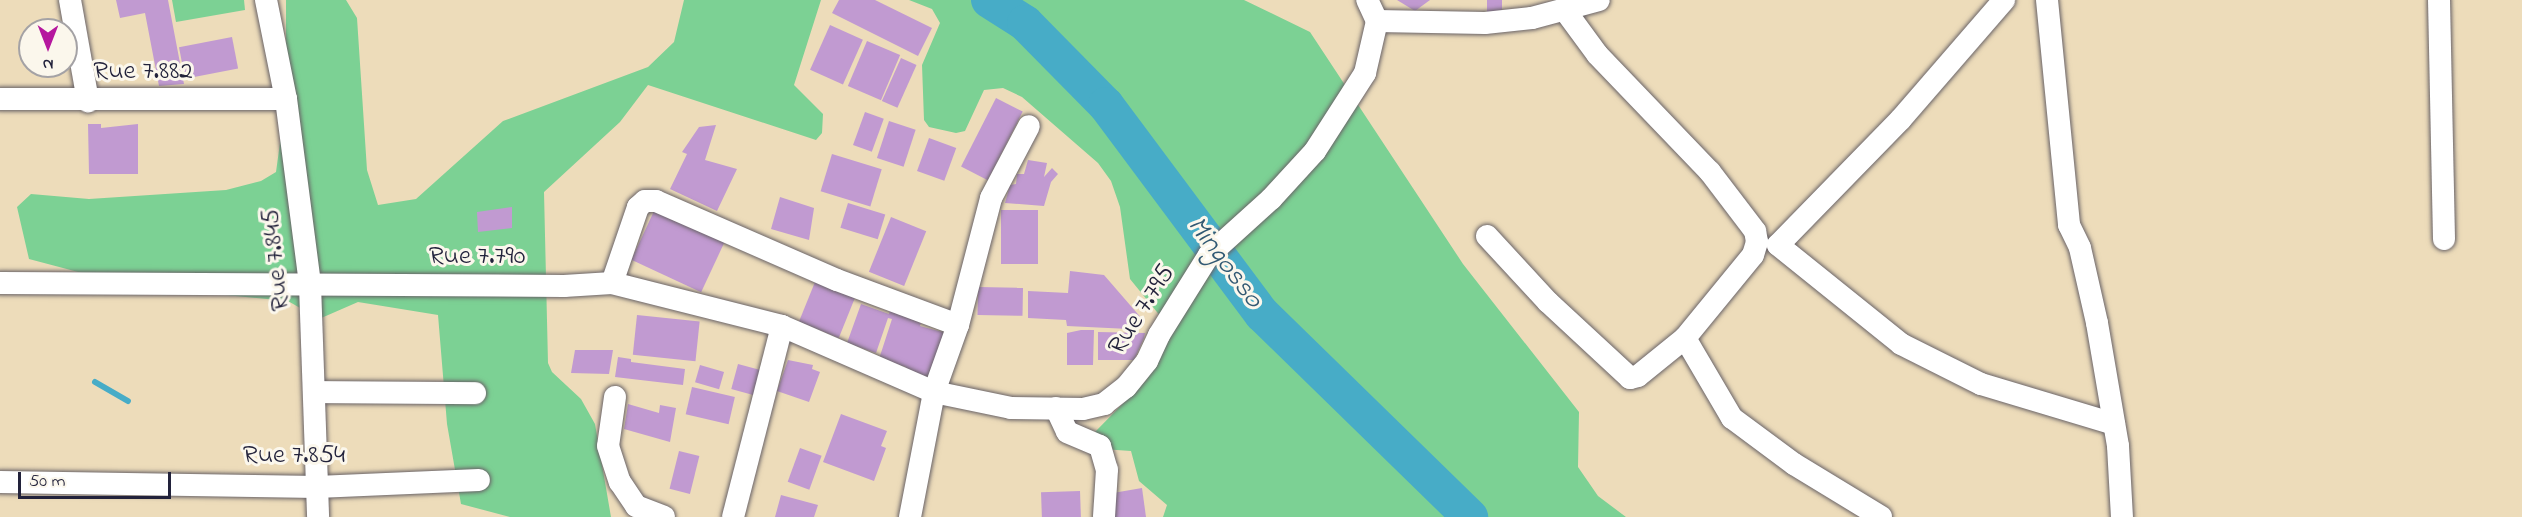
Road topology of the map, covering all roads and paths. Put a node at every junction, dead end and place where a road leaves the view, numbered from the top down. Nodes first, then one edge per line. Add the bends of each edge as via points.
1 (70, 0) edge
2 (266, 0) edge
3 (1367, 0) edge
4 (1599, 0) edge
5 (2004, 0) edge
6 (2048, 0) edge
7 (2439, 0) edge
8 (1564, 9) junction
9 (1377, 21) junction
10 (0, 99) edge
11 (286, 99) junction
12 (88, 101) junction
13 (1029, 126) dead end
14 (1486, 236) dead end
15 (2444, 239) dead end
16 (0, 283) edge
17 (612, 283) junction
18 (310, 285) junction
19 (957, 325) junction
20 (782, 326) junction
21 (1685, 338) junction
22 (316, 392) junction
23 (934, 392) junction
24 (475, 393) dead end
25 (615, 397) dead end
26 (1056, 408) junction
27 (2114, 424) junction
28 (479, 480) dead end
29 (0, 482) edge
30 (317, 487) junction
31 (318, 517) edge
32 (664, 517) edge
33 (733, 517) edge
34 (910, 517) edge
35 (1104, 517) edge
36 (1881, 517) edge
37 (2122, 517) edge

1 - 12 street
2 - 11 street, Rue 7.845
3 - 9 street
4 - 8 street
5 - 27 street via 1901,119 1778,245 1901,344 1981,384
6 - 27 street via 2069,225 2080,248 2090,290
7 - 15 street
8 - 9 street via 1532,18 1485,23
8 - 21 street via 1597,54 1710,172 1755,231 1753,255
9 - 26 street, Rue 7.795 via 1365,73 1351,100 1316,151 1271,200 1209,255 1159,335 1148,361 1104,404 1083,409
10 - 12 street, Rue 7.882
11 - 12 street, Rue 7.882
11 - 18 street, Rue 7.845
13 - 19 street via 991,198
14 - 21 street via 1548,302 1630,378 1638,376
16 - 18 street, Rue 7.790
17 - 18 street, Rue 7.790
17 - 19 street via 638,207 645,201 656,201 837,280
17 - 20 street, Rue 7.790
18 - 22 street, Rue 7.845
19 - 23 street
20 - 23 street, Rue 7.790
20 - 33 street
21 - 36 street via 1732,418 1794,464
22 - 24 street
22 - 30 street, Rue 7.845
23 - 26 street, Rue 7.795 via 1011,408
23 - 34 street
25 - 32 street via 608,446 613,465 636,506
26 - 35 street via 1062,428 1100,446 1107,470
27 - 37 street
28 - 30 street, Rue 7.854
29 - 30 street, Rue 7.854
30 - 31 street, Rue 7.845

